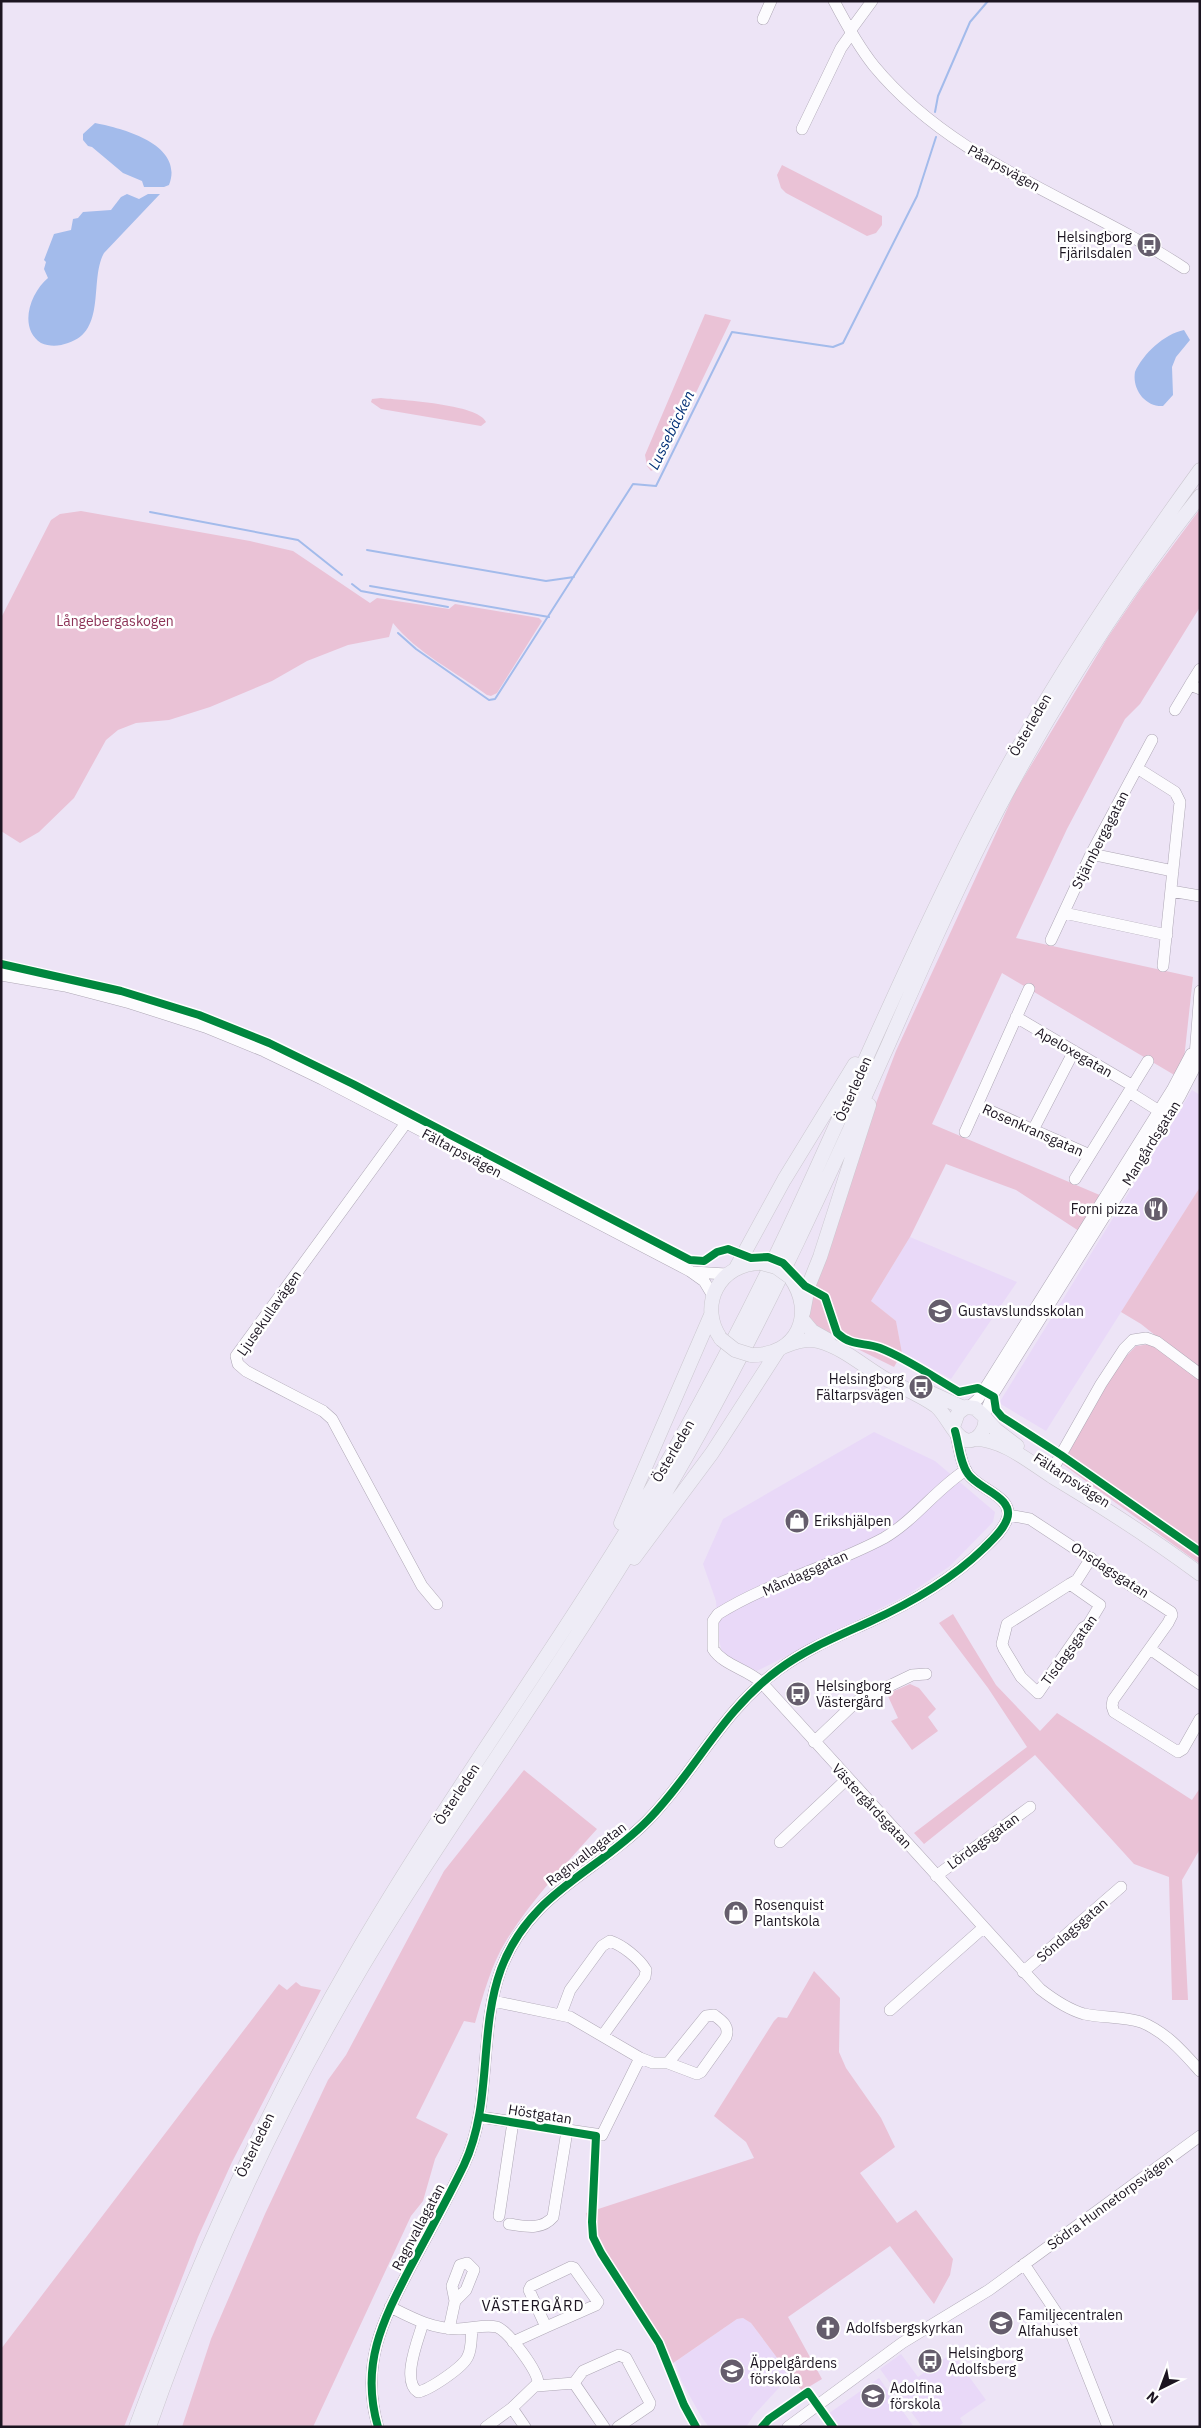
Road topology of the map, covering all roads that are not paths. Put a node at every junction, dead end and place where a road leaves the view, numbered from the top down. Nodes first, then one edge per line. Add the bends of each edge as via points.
1 (771, 1) edge
2 (834, 1) edge
3 (872, 1) edge
4 (763, 19) dead end
5 (851, 32) junction
6 (802, 129) dead end
7 (1184, 268) dead end
8 (1200, 470) edge
9 (1200, 496) edge
10 (1200, 669) edge
11 (1195, 687) edge
12 (1175, 710) dead end
13 (1152, 740) dead end
14 (1137, 768) junction
15 (1091, 854) junction
16 (1173, 871) junction
17 (1171, 891) junction
18 (1200, 896) edge
19 (1064, 913) junction
20 (1167, 936) junction
21 (1051, 940) dead end
22 (1163, 966) dead end
23 (1, 974) edge
24 (1029, 989) dead end
25 (1200, 991) edge
26 (886, 1012) junction
27 (1016, 1018) junction
28 (890, 1040) junction
29 (1074, 1052) junction
30 (1148, 1061) dead end
31 (1131, 1089) junction
32 (977, 1106) junction
33 (1163, 1113) junction
34 (406, 1123) junction
35 (1033, 1130) junction
36 (965, 1132) dead end
37 (1090, 1155) junction
38 (1075, 1180) dead end
39 (690, 1271) junction
40 (731, 1271) junction
41 (713, 1296) junction
42 (711, 1315) junction
43 (802, 1316) junction
44 (782, 1348) junction
45 (1200, 1374) edge
46 (966, 1408) junction
47 (985, 1417) junction
48 (954, 1429) junction
49 (974, 1440) junction
50 (1034, 1465) junction
51 (964, 1466) junction
52 (1054, 1467) junction
53 (1008, 1515) junction
54 (1158, 1544) junction
55 (1091, 1558) junction
56 (1200, 1574) edge
57 (1070, 1584) junction
58 (437, 1604) dead end
59 (593, 1610) junction
60 (564, 1630) junction
61 (1150, 1649) junction
62 (926, 1674) dead end
63 (762, 1683) junction
64 (1200, 1684) edge
65 (1200, 1719) edge
66 (814, 1742) junction
67 (847, 1779) junction
68 (1030, 1807) dead end
69 (780, 1842) dead end
70 (936, 1876) junction
71 (1121, 1887) dead end
72 (983, 1928) junction
73 (1024, 1972) junction
74 (493, 2000) junction
75 (890, 2010) dead end
76 (561, 2014) junction
77 (603, 2035) junction
78 (640, 2058) junction
79 (668, 2063) junction
80 (1200, 2072) edge
81 (480, 2117) junction
82 (513, 2122) junction
83 (567, 2131) junction
84 (1199, 2140) edge
85 (499, 2216) dead end
86 (509, 2224) dead end
87 (1024, 2264) junction
88 (455, 2301) dead end
89 (390, 2307) junction
90 (423, 2323) junction
91 (546, 2327) junction
92 (472, 2328) junction
93 (449, 2329) junction
94 (513, 2342) junction
95 (574, 2383) junction
96 (537, 2386) junction
97 (512, 2408) junction
98 (136, 2427) edge
99 (150, 2427) edge
100 (378, 2427) edge
101 (486, 2427) edge
102 (525, 2427) edge
103 (604, 2427) edge
104 (618, 2427) edge
105 (788, 2427) edge
106 (1108, 2427) edge

1 - 4 street
2 - 5 street, Påarpsvägen
3 - 5 street
5 - 6 street
5 - 7 street, Påarpsvägen via 883,75 955,139 1154,248
8 - 26 main road, Österleden via 1130,567 1030,723 952,870
9 - 28 main road, Österleden via 1134,582 1061,698 985,834
10 - 11 street
11 - 12 street
13 - 14 street, Stjärnbergagatan
14 - 15 street, Stjärnbergagatan
14 - 16 street via 1175,792 1180,802
15 - 16 street
15 - 19 street, Stjärnbergagatan
16 - 17 street
17 - 18 street
17 - 20 street
19 - 20 street
19 - 21 street, Stjärnbergagatan
20 - 22 street
23 - 34 street, Fältarpsvägen via 95,994 205,1027 290,1063
24 - 27 street
25 - 33 street, Mangårdsgatan via 1194,1069
26 - 40 main road
26 - 60 main road, Österleden via 787,1233 722,1363 605,1567
27 - 29 street, Apeloxegatan
27 - 32 street
28 - 43 main road via 808,1287
28 - 59 main road, Österleden via 800,1237 703,1427
29 - 31 street, Apeloxegatan
29 - 35 street
30 - 31 street, Rosenkransgatan
31 - 33 street, Apeloxegatan
31 - 37 street, Rosenkransgatan
32 - 35 street, Rosenkransgatan
32 - 36 street
33 - 46 street, Mangårdsgatan via 980,1396
33 - 47 street, Mangårdsgatan via 992,1396
34 - 39 street, Fältarpsvägen
34 - 58 street, Ljusekullavägen via 236,1356 238,1364 246,1371 330,1417 422,1586
35 - 37 street, Rosenkransgatan
37 - 38 street, Rosenkransgatan
39 - 40 street, Fältarpsvägen
39 - 41 street, Fältarpsvägen via 704,1281
40 - 41 main road
40 - 43 main road, bridge via 760,1263 776,1268 790,1277 798,1288
41 - 42 main road
42 - 44 main road, bridge via 722,1339 735,1350 751,1355 767,1354
42 - 60 main road via 628,1511
43 - 44 main road via 796,1334
43 - 46 main road via 807,1326 820,1336 946,1402
44 - 48 main road via 808,1340 831,1346 936,1406
44 - 59 main road via 712,1453
45 - 52 street via 1157,1342 1146,1338 1133,1340 1101,1384
46 - 47 main road via 975,1408
46 - 48 main road via 957,1416
47 - 49 main road via 983,1429
47 - 52 main road, Fältarpsvägen via 1015,1445
48 - 49 main road via 962,1438
48 - 51 street
49 - 50 main road, Fältarpsvägen via 995,1442
49 - 51 street
50 - 52 street
50 - 54 main road, Fältarpsvägen
51 - 53 street via 974,1481 1005,1503
51 - 63 street, Måndagsgatan via 912,1518 885,1537 809,1569 715,1617 714,1651
52 - 54 main road, Fältarpsvägen via 1113,1506
53 - 55 street, Onsdagsgatan via 1030,1519
53 - 63 street, Ragnvallagatan via 1001,1530 989,1543 935,1588 892,1612 811,1649
54 - 56 main road, Fältarpsvägen
55 - 57 street, Tisdagsgatan via 1077,1580
55 - 61 street, Onsdagsgatan via 1170,1612 1171,1618
57 - 57 street, Tisdagsgatan via 1006,1624 1004,1649 1021,1677 1038,1693 1100,1605
59 - 99 main road, Österleden via 404,1900 305,2070 237,2210 193,2312
60 - 98 main road, Österleden via 353,1959 262,2130 210,2242
61 - 64 street
61 - 65 street, Onsdagsgatan via 1113,1700 1114,1712 1178,1752
62 - 66 street via 912,1675 856,1702
63 - 66 street, Västergårdsgatan
63 - 74 street, Ragnvallagatan via 728,1716 649,1819 609,1854 559,1888 534,1914 508,1952
66 - 67 street, Västergårdsgatan
67 - 69 street
67 - 70 street, Västergårdsgatan
68 - 70 street, Lördagsgatan
70 - 72 street, Västergårdsgatan
71 - 73 street, Söndagsgatan
72 - 73 street, Västergårdsgatan
72 - 75 street
73 - 80 street, Västergårdsgatan via 1040,1989 1067,2008 1085,2014 1131,2019 1156,2029
74 - 76 street
74 - 81 street, Ragnvallagatan
76 - 77 street
76 - 77 street via 570,1990 602,1946 610,1941 616,1943 646,1970
77 - 78 street
78 - 79 street via 653,2063
78 - 83 street, Höstgatan via 602,2135
79 - 79 street via 693,2074 701,2072 726,2037 726,2026 714,2015 706,2016
81 - 82 street, Höstgatan
81 - 89 street, Ragnvallagatan via 463,2168
82 - 83 street, Höstgatan
82 - 85 street, Höstgatan
83 - 86 street, Höstgatan via 553,2218 531,2228
84 - 87 street, Södra Hunnetorpsvägen
87 - 105 street, Södra Hunnetorpsvägen via 950,2315 902,2343
87 - 106 street via 1072,2336
88 - 93 street
89 - 90 street
89 - 100 street, Ragnvallagatan via 379,2332 372,2367 371,2391
90 - 92 street via 409,2382 418,2392 429,2388 463,2363 470,2348
90 - 93 street
91 - 91 street via 529,2290 531,2286 574,2268 598,2302
91 - 94 street
92 - 93 street
92 - 94 street via 497,2327
94 - 96 street via 537,2376
95 - 96 street
95 - 103 street
95 - 104 street via 584,2371 619,2355 626,2358 650,2402 649,2406
96 - 97 street
97 - 101 street
97 - 102 street

